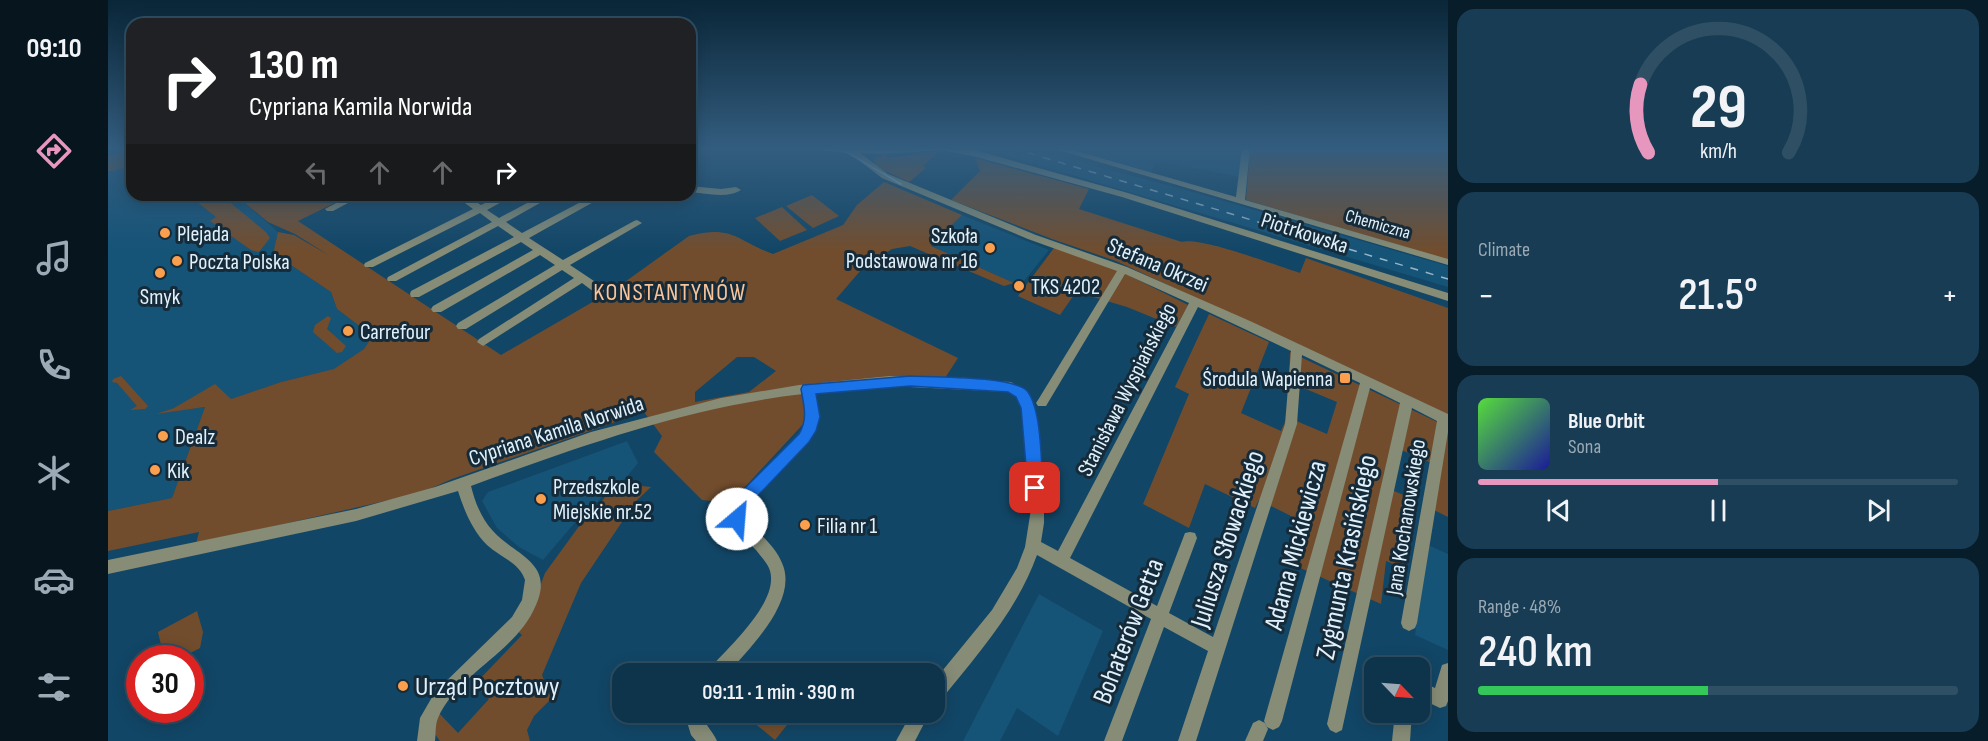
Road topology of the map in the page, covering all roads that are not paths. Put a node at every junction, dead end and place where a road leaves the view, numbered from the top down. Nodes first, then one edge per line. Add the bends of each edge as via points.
1 (902, 183) edge
2 (1081, 183) edge
3 (1176, 183) edge
4 (1242, 183) edge
5 (696, 190) edge
6 (736, 190) dead end
7 (345, 201) edge
8 (469, 201) edge
9 (496, 201) edge
10 (538, 201) edge
11 (589, 201) edge
12 (1240, 201) junction
13 (481, 208) junction
14 (330, 209) dead end
15 (500, 222) junction
16 (637, 223) dead end
17 (520, 236) junction
18 (540, 250) junction
19 (1448, 262) edge
20 (369, 265) dead end
21 (562, 265) junction
22 (1123, 269) junction
23 (582, 278) junction
24 (392, 279) dead end
25 (602, 292) dead end
26 (415, 294) dead end
27 (1448, 297) edge
28 (1195, 301) junction
29 (437, 309) dead end
30 (462, 326) dead end
31 (483, 342) dead end
32 (1298, 349) junction
33 (1366, 382) junction
34 (808, 389) junction
35 (1407, 401) junction
36 (1042, 403) dead end
37 (1446, 419) edge
38 (463, 483) junction
39 (1190, 538) dead end
40 (1033, 545) junction
41 (1061, 561) junction
42 (108, 567) edge
43 (1161, 615) junction
44 (1409, 623) dead end
45 (1218, 648) junction
46 (725, 663) edge
47 (1448, 671) edge
48 (945, 681) edge
49 (1430, 695) edge
50 (696, 723) edge
51 (916, 723) edge
52 (1403, 723) edge
53 (1336, 724) dead end
54 (1262, 730) edge
55 (426, 741) edge
56 (708, 741) edge
57 (905, 741) edge
58 (1113, 741) edge
59 (1187, 741) edge
60 (1401, 741) edge

1 - 22 street, Stefana Okrzei via 1032,237
2 - 27 street, Piotrkowska
3 - 12 street, Chemiczna
4 - 12 street
5 - 6 street
7 - 14 street
8 - 13 street
9 - 13 street
10 - 15 street
11 - 17 street
12 - 19 street, Chemiczna
13 - 15 street
13 - 20 street
15 - 17 street
15 - 24 street
16 - 21 street
17 - 18 street
17 - 26 street
18 - 21 street
18 - 29 street
21 - 23 street
21 - 30 street
22 - 28 street, Stefana Okrzei
22 - 36 street
23 - 25 street
23 - 31 street
28 - 32 street, Stefana Okrzei
28 - 41 street, Stanisława Wyspiańskiego
32 - 33 street, Stefana Okrzei
32 - 45 street, Juliusza Słowackiego via 1291,424
33 - 35 street, Stefana Okrzei
33 - 54 street, Adama Mickiewicza
34 - 38 street, Cypriana Kamila Norwida via 721,403 641,423
34 - 40 street, Cypriana Kamila Norwida via 910,381 1007,386 1022,394 1028,408 1034,471 1037,521
34 - 46 street via 813,417 804,438 741,503 736,513 779,576 777,594 767,613
35 - 37 street, Stefana Okrzei
35 - 53 street, Zygmunta Krasińskiego
37 - 44 street, Jana Kochanowskiego
38 - 42 street, Cypriana Kamila Norwida via 356,515
38 - 55 street via 471,511 483,529 526,567 533,585 517,623 438,700 424,728
39 - 43 street, Bohaterów Getta
40 - 41 street
40 - 48 street via 1001,612
41 - 43 street
43 - 45 street
43 - 58 street, Bohaterów Getta
45 - 59 street, Juliusza Słowackiego
47 - 49 street via 1440,700
50 - 56 street
51 - 57 street
52 - 60 street

